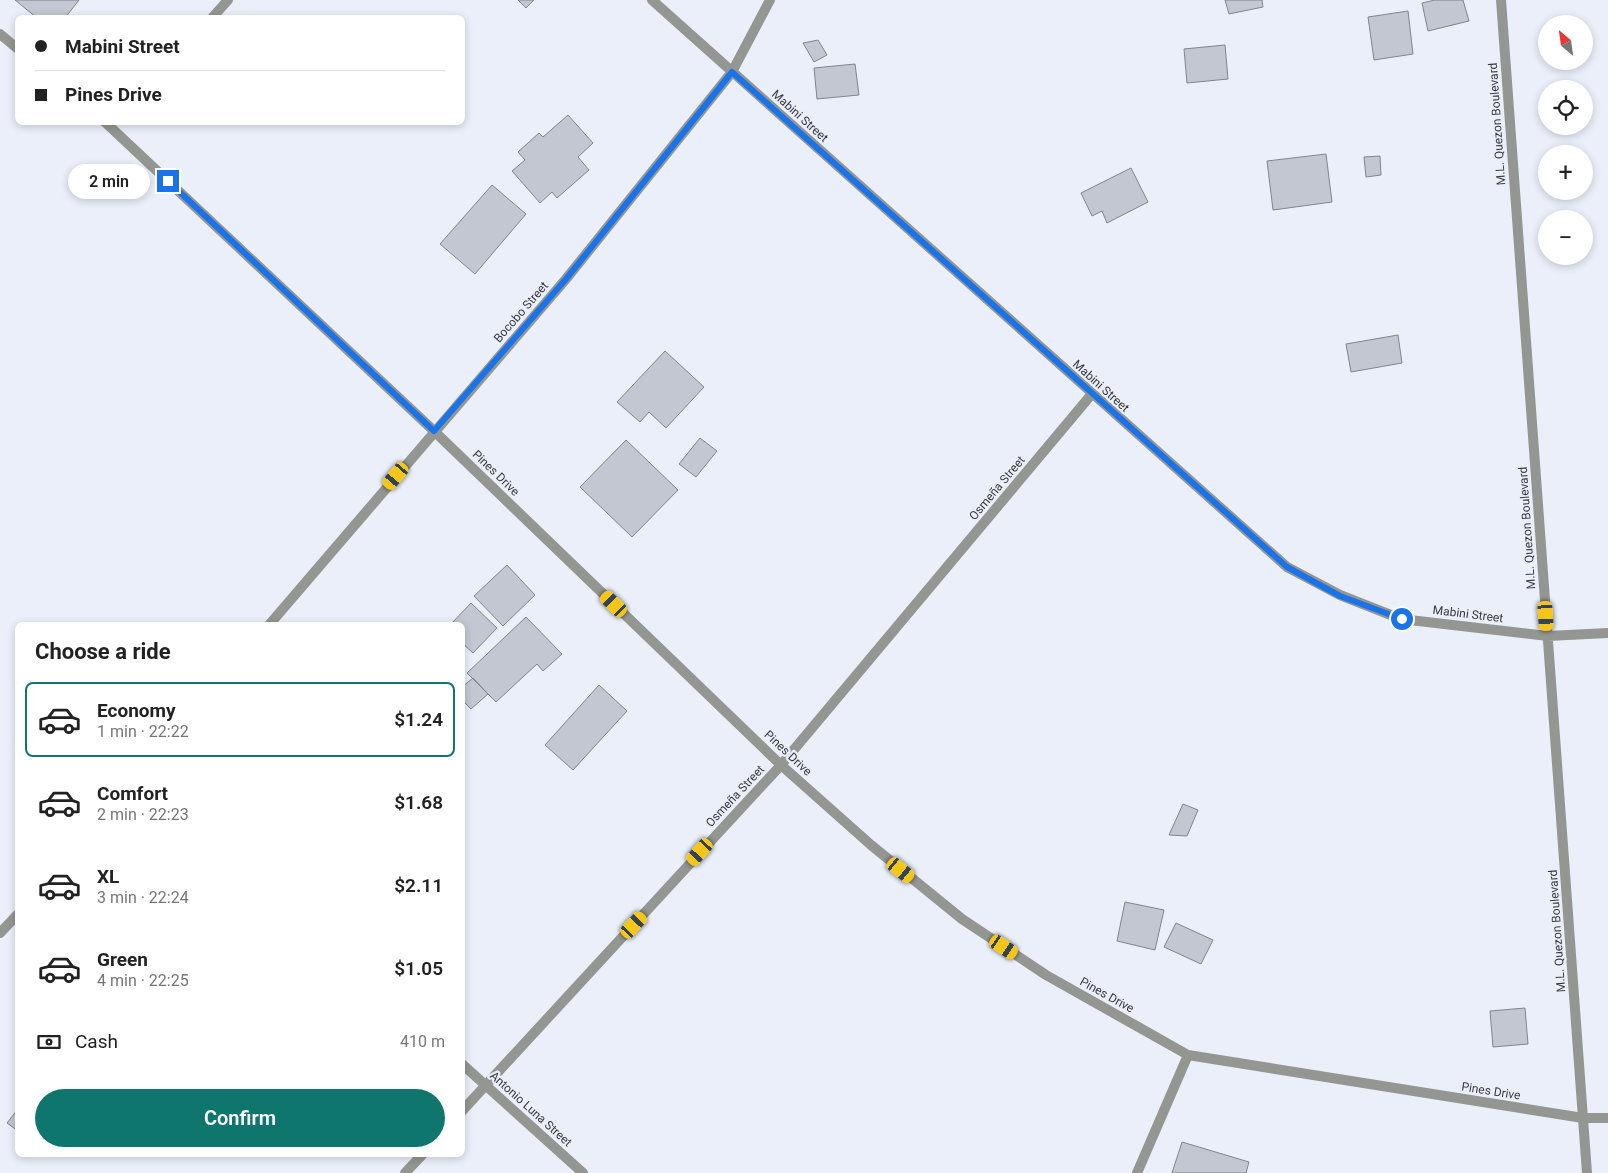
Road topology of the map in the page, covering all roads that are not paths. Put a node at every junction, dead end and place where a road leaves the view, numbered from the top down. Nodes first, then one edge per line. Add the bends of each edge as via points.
1 (228, 0) edge
2 (652, 0) edge
3 (770, 0) edge
4 (1501, 0) edge
5 (215, 15) edge
6 (0, 34) edge
7 (15, 46) edge
8 (732, 72) junction
9 (112, 125) edge
10 (1091, 395) junction
11 (434, 431) junction
12 (272, 622) edge
13 (1608, 633) edge
14 (1548, 636) junction
15 (781, 765) junction
16 (15, 917) edge
17 (0, 934) edge
18 (1188, 1055) junction
19 (465, 1067) edge
20 (486, 1085) junction
21 (465, 1108) edge
22 (1583, 1118) junction
23 (1608, 1118) edge
24 (420, 1157) edge
25 (405, 1173) edge
26 (583, 1173) edge
27 (1137, 1173) edge
28 (1587, 1173) edge

1 - 5 street
2 - 8 street, Mabini Street
3 - 8 street, Bocobo Street
4 - 14 street, M.L. Quezon Boulevard
6 - 7 street
8 - 10 street, Mabini Street
8 - 11 street, Bocobo Street via 566,279
9 - 11 street, Pines Drive
10 - 14 street, Mabini Street via 1287,567 1340,596 1402,619
10 - 15 street, Osmeña Street
11 - 12 street, Bocobo Street
11 - 15 street, Pines Drive
13 - 14 street, Mabini Street
14 - 22 street, M.L. Quezon Boulevard
15 - 18 street, Pines Drive via 871,845 962,919 1046,975
15 - 20 street, Osmeña Street
16 - 17 street
18 - 22 street, Pines Drive
18 - 27 street
19 - 20 street, Antonio Luna Street
20 - 21 street, Osmeña Street
20 - 26 street, Antonio Luna Street
22 - 23 street, Pines Drive
22 - 28 street, M.L. Quezon Boulevard
24 - 25 street

